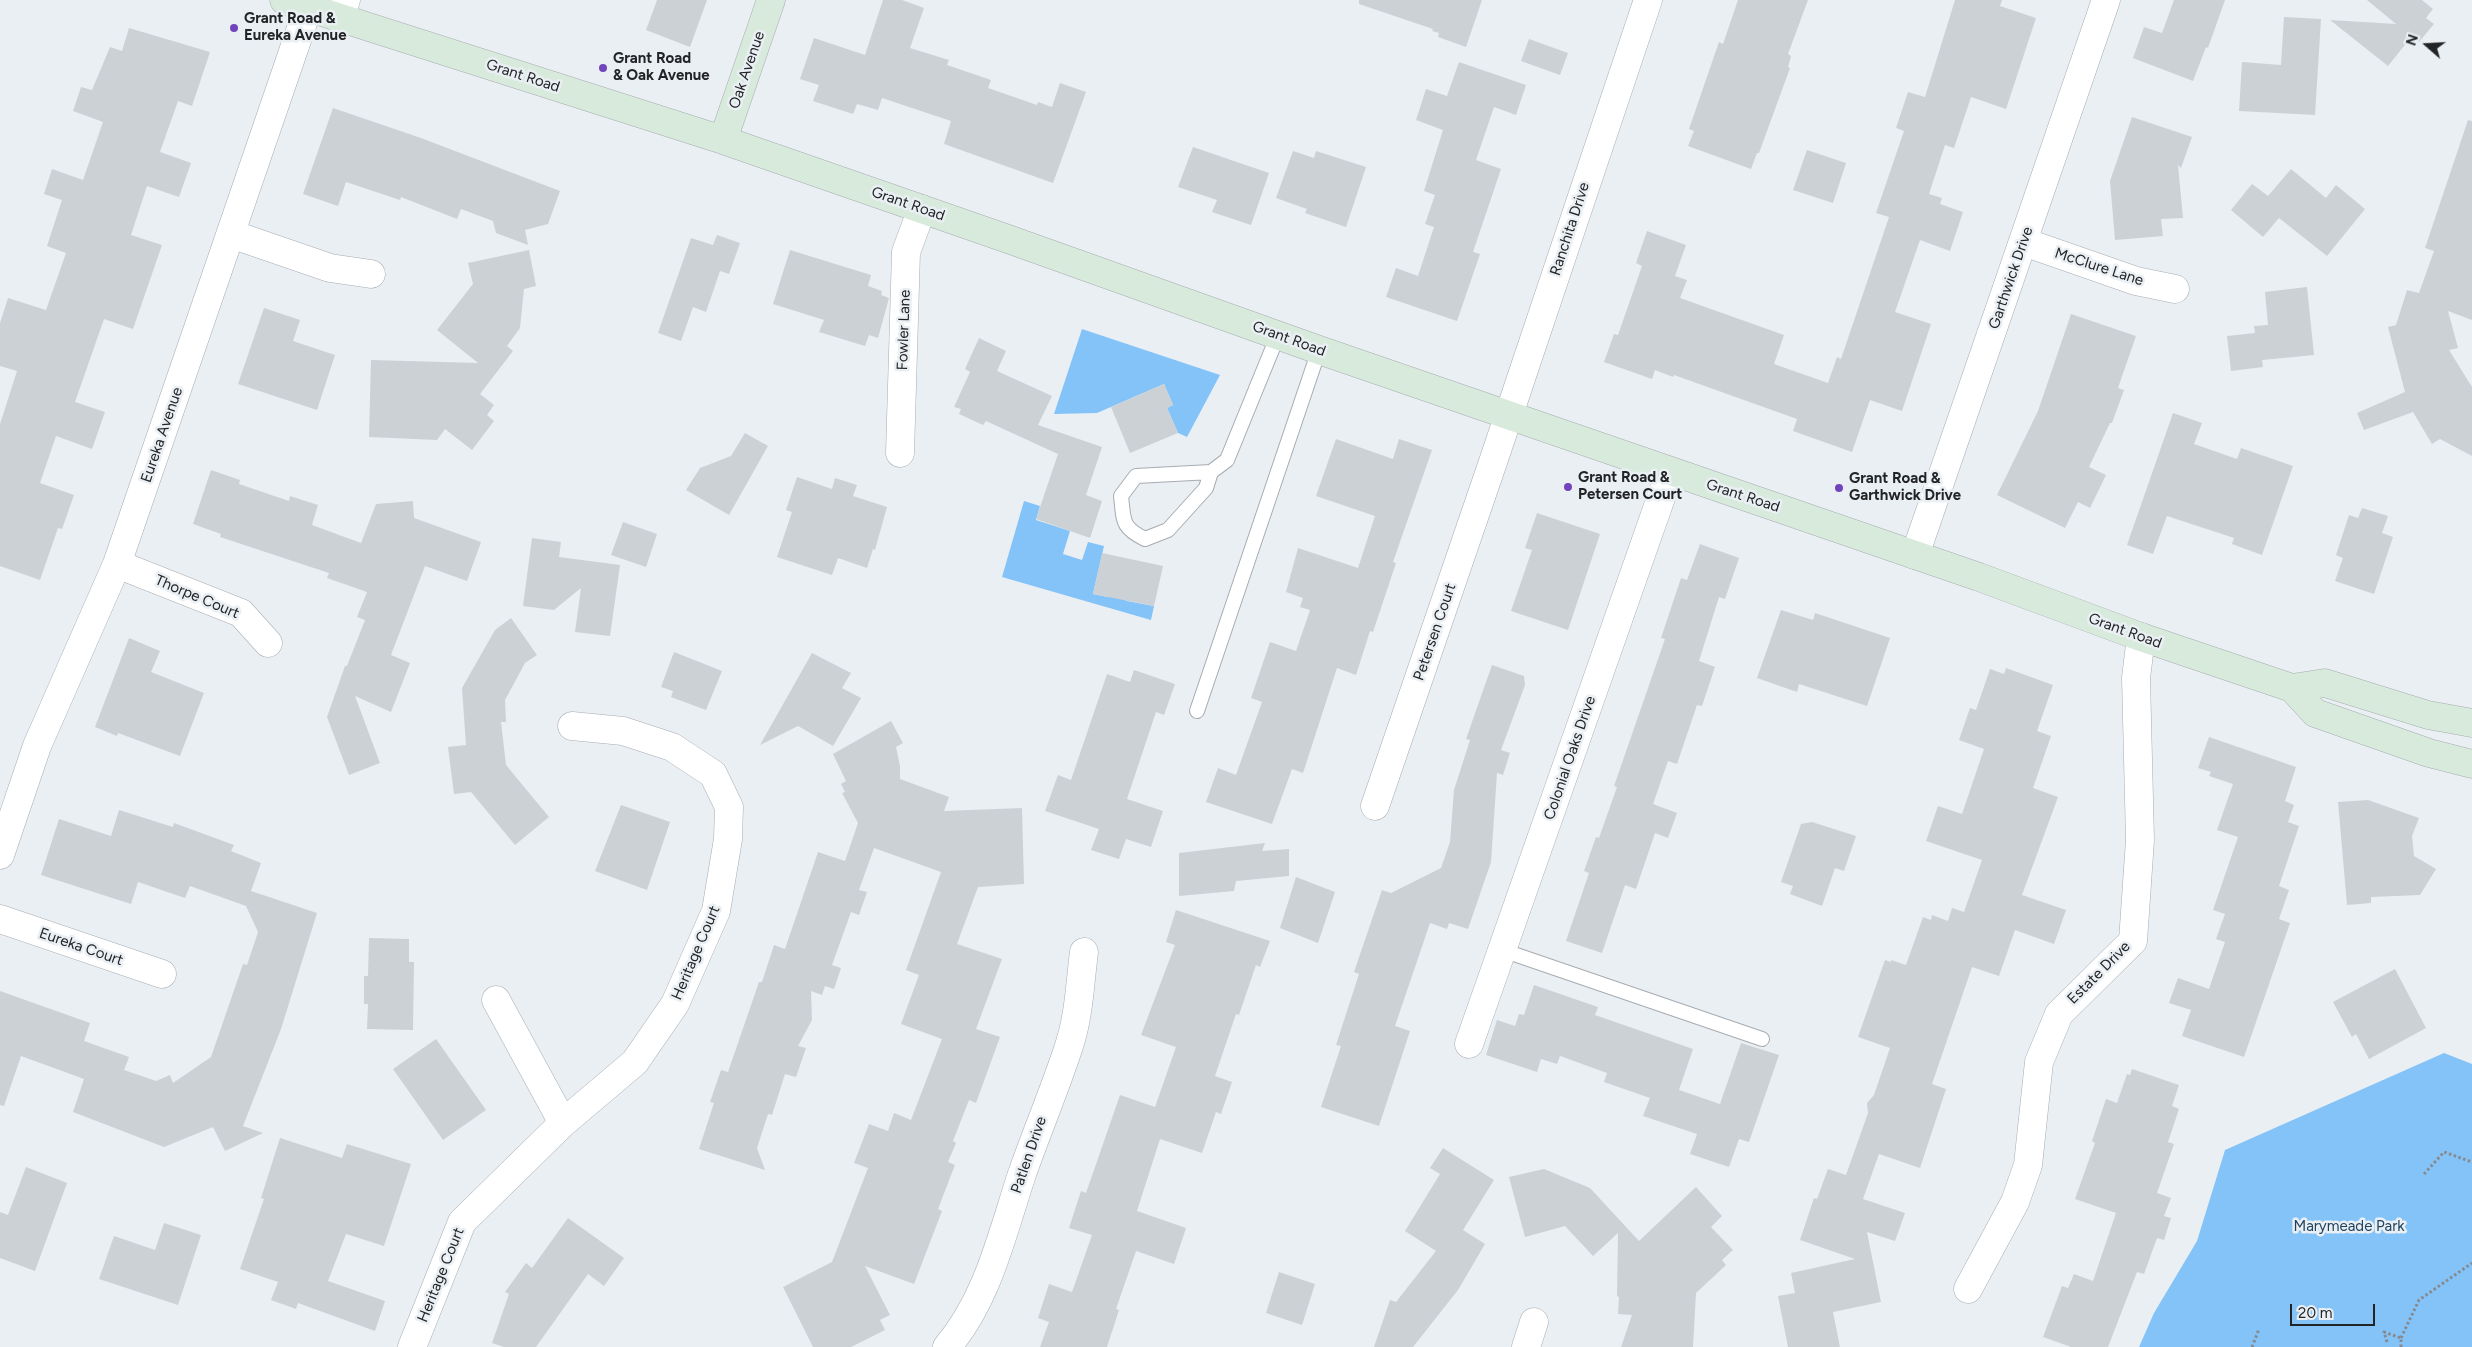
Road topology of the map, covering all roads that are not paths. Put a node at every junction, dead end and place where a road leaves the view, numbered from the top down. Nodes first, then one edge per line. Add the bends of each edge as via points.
1 (772, 0) edge
2 (1648, 0) edge
3 (2106, 0) edge
4 (296, 4) edge
5 (343, 9) edge
6 (723, 140) junction
7 (922, 209) junction
8 (231, 234) junction
9 (2024, 242) junction
10 (371, 274) dead end
11 (2176, 289) dead end
12 (1278, 335) junction
13 (1319, 350) junction
14 (1507, 416) junction
15 (900, 453) dead end
16 (1494, 459) joint
17 (1211, 472) junction
18 (1670, 472) junction
19 (1915, 555) junction
20 (117, 564) junction
21 (2142, 637) junction
22 (268, 643) dead end
23 (2292, 688) junction
24 (1197, 711) dead end
25 (2472, 724) edge
26 (572, 726) dead end
27 (2472, 764) edge
28 (1375, 806) dead end
29 (0, 855) edge
30 (0, 920) edge
31 (1502, 950) junction
32 (1084, 952) dead end
33 (162, 974) dead end
34 (496, 1000) dead end
35 (1762, 1039) dead end
36 (1469, 1044) dead end
37 (563, 1124) junction
38 (1968, 1288) dead end
39 (412, 1347) edge
40 (946, 1347) edge

1 - 6 main road, Oak Avenue
2 - 14 street, Ranchita Drive
3 - 9 street, Garthwick Drive
4 - 5 main road, Grant Road
4 - 8 street, Eureka Avenue
5 - 6 main road, Grant Road
6 - 7 main road, Grant Road
7 - 12 main road, Grant Road
7 - 15 street, Fowler Lane via 906,252
8 - 10 street via 330,268
8 - 20 street, Eureka Avenue
9 - 11 street, McClure Lane via 2136,281
9 - 19 street, Garthwick Drive
12 - 13 main road, Grant Road
12 - 17 lane via 1237,440 1227,460
13 - 14 main road, Grant Road
13 - 24 lane
14 - 16 street, Ranchita Drive
14 - 18 main road, Grant Road
16 - 28 street, Petersen Court
17 - 17 lane via 1136,476 1121,496 1125,525 1145,539 1168,530 1206,488
18 - 19 main road, Grant Road
18 - 31 street, Colonial Oaks Drive
19 - 21 main road, Grant Road
20 - 22 street, Thorpe Court via 241,613
20 - 29 street, Eureka Avenue via 38,746
21 - 23 main road, Grant Road
21 - 38 street, Estate Drive via 2136,678 2140,840 2133,940 2059,1014 2039,1062 2028,1165 2015,1202
23 - 25 main road, Grant Road via 2325,683 2428,715
23 - 27 main road, Grant Road via 2315,713 2429,753
26 - 37 street, Heritage Court via 624,731 672,747 713,774 729,807 729,815 716,911 675,1004 635,1062
30 - 33 street, Eureka Court
31 - 35 lane
31 - 36 street, Colonial Oaks Drive
32 - 40 street, Patlen Drive via 1069,1045 985,1283 965,1325
34 - 37 street
37 - 39 street, Heritage Court via 462,1222

